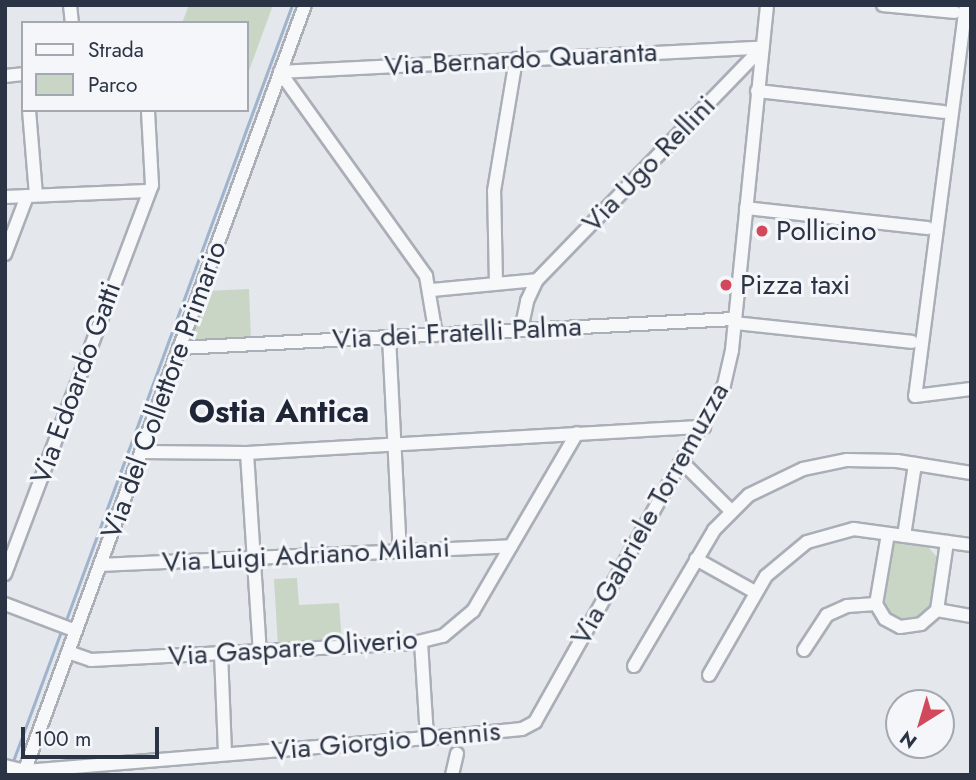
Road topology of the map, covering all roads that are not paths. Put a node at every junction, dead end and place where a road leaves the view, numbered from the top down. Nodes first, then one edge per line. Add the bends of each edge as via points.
1 (305, 5) edge
2 (767, 5) edge
3 (883, 5) edge
4 (960, 9) edge
5 (762, 48) junction
6 (516, 59) junction
7 (280, 72) junction
8 (757, 91) junction
9 (29, 112) edge
10 (148, 112) edge
11 (944, 113) dead end
12 (147, 191) junction
13 (31, 195) junction
14 (5, 197) edge
15 (746, 208) junction
16 (928, 228) dead end
17 (5, 254) edge
18 (537, 281) junction
19 (496, 283) junction
20 (432, 290) junction
21 (735, 321) junction
22 (521, 330) junction
23 (436, 334) junction
24 (389, 337) junction
25 (912, 342) dead end
26 (179, 348) junction
27 (971, 389) edge
28 (704, 427) junction
29 (577, 433) junction
30 (394, 444) junction
31 (141, 452) junction
32 (247, 453) junction
33 (682, 463) junction
34 (915, 464) junction
35 (971, 473) edge
36 (730, 510) junction
37 (888, 534) junction
38 (904, 536) junction
39 (947, 542) junction
40 (971, 545) edge
41 (511, 546) junction
42 (400, 551) junction
43 (253, 556) junction
44 (695, 559) junction
45 (100, 565) junction
46 (5, 574) edge
47 (755, 592) junction
48 (5, 604) edge
49 (876, 604) junction
50 (937, 610) junction
51 (971, 617) edge
52 (76, 631) junction
53 (421, 642) junction
54 (804, 650) dead end
55 (68, 652) junction
56 (260, 652) junction
57 (221, 653) junction
58 (634, 666) dead end
59 (709, 675) dead end
60 (535, 722) joint
61 (427, 738) junction
62 (225, 754) junction
63 (457, 754) dead end
64 (5, 766) edge
65 (24, 773) edge
66 (452, 775) edge

1 - 7 street, Via del Collettore Primario
2 - 5 street, Via Gabriele Torremuzza
3 - 4 street
4 - 27 street via 915,396
5 - 6 street, Via Bernardo Quaranta
5 - 8 street, Via Gabriele Torremuzza
5 - 18 street, Via Ugo Rellini
6 - 7 street, Via Bernardo Quaranta
6 - 19 street via 494,191
7 - 20 street
7 - 26 street, Via del Collettore Primario
8 - 11 street
8 - 15 street, Via Gabriele Torremuzza
9 - 13 street
10 - 12 street, Via Edoardo Gatti via 152,185
12 - 13 street
12 - 46 street, Via Edoardo Gatti
13 - 14 street
13 - 17 street
15 - 16 street
15 - 21 street, Via Gabriele Torremuzza
18 - 19 street
18 - 22 street
19 - 20 street
20 - 23 street
21 - 22 street, Via dei Fratelli Palma
21 - 25 street, Via dei Fratelli Palma
21 - 28 street, Via Gabriele Torremuzza via 724,385
22 - 23 street, Via dei Fratelli Palma
23 - 24 street, Via dei Fratelli Palma
24 - 26 street, Via dei Fratelli Palma
24 - 30 street
26 - 31 street, Via del Collettore Primario
28 - 29 street
28 - 33 street, Via Gabriele Torremuzza
29 - 30 street
29 - 41 street, Via Gaspare Oliverio
30 - 32 street
30 - 42 street
31 - 32 street
31 - 45 street, Via del Collettore Primario
32 - 43 street
33 - 36 street
33 - 60 street, Via Gabriele Torremuzza
34 - 35 street
34 - 36 street via 847,460 803,469 749,495
34 - 38 street
36 - 44 street
37 - 38 street
37 - 47 street via 854,529 807,542 781,560
37 - 49 street
38 - 39 street
39 - 40 street
39 - 50 street
41 - 42 street, Via Luigi Adriano Milani
41 - 53 street, Via Gaspare Oliverio via 466,620 449,633
42 - 43 street, Via Luigi Adriano Milani
43 - 45 street, Via Luigi Adriano Milani
43 - 56 street
44 - 47 street
44 - 58 street
45 - 52 street, Via del Collettore Primario
47 - 59 street
48 - 52 street
49 - 50 street via 886,619 900,627 921,624
49 - 54 street via 847,606 827,615
50 - 51 street
52 - 55 street, Via del Collettore Primario
53 - 56 street, Via Gaspare Oliverio
53 - 61 street
55 - 57 street, Via Gaspare Oliverio via 88,660
55 - 65 street, Via del Collettore Primario
56 - 57 street, Via Gaspare Oliverio
57 - 62 street
60 - 61 street, Via Giorgio Dennis via 517,730
61 - 62 street, Via Giorgio Dennis
62 - 65 street, Via Giorgio Dennis
63 - 66 street
64 - 65 street, Via Giorgio Dennis

